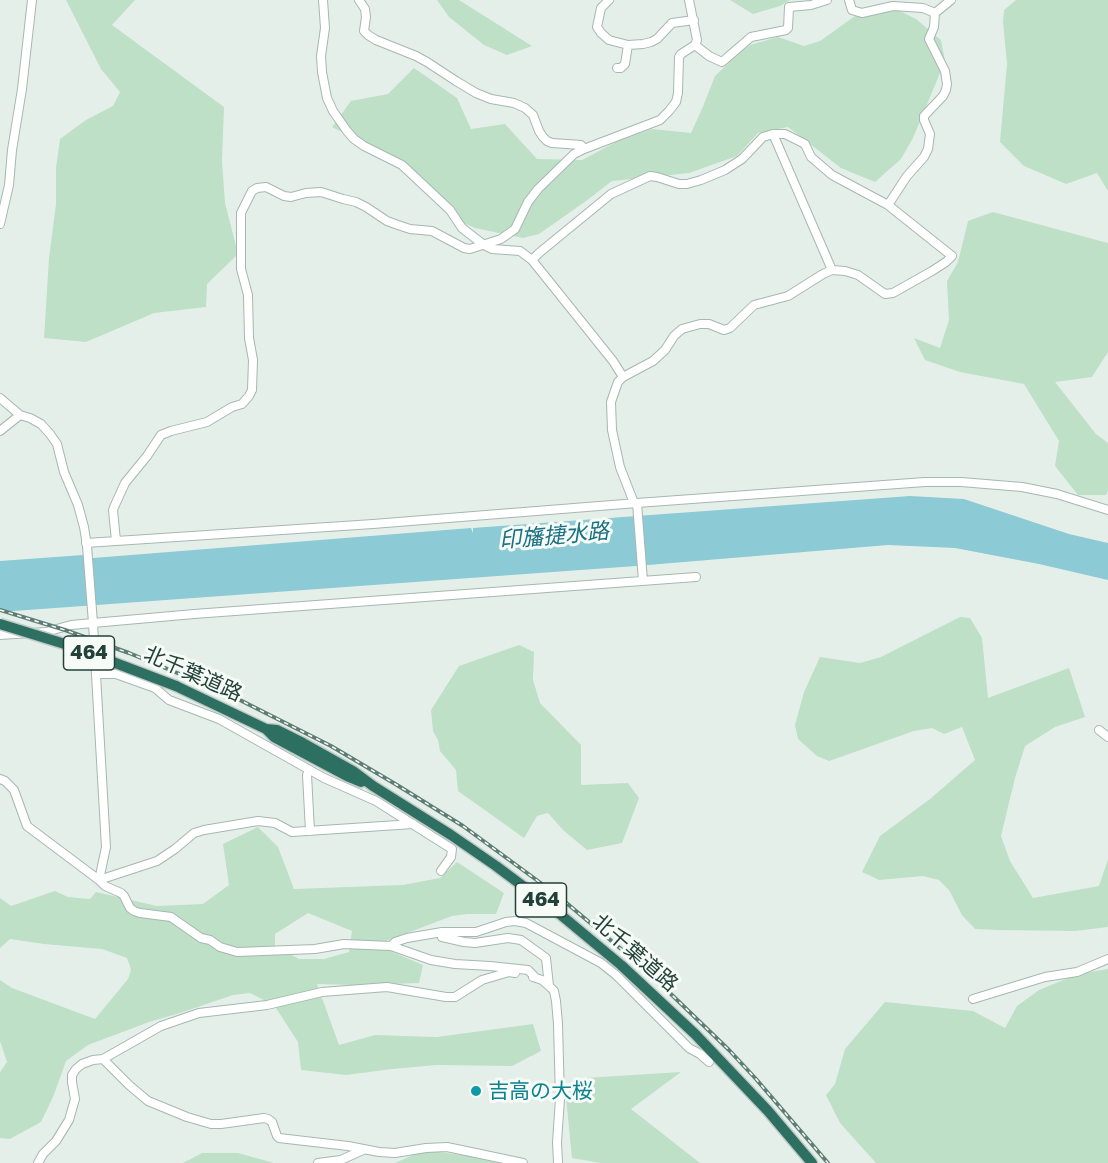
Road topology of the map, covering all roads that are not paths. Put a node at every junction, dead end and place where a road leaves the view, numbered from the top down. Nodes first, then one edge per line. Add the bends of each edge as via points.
1 (32, 0) edge
2 (323, 0) edge
3 (359, 0) edge
4 (609, 0) edge
5 (689, 0) edge
6 (827, 0) edge
7 (849, 0) edge
8 (951, 0) edge
9 (935, 13) junction
10 (694, 20) junction
11 (628, 45) junction
12 (695, 45) junction
13 (617, 68) dead end
14 (773, 134) junction
15 (584, 149) junction
16 (888, 205) junction
17 (0, 224) edge
18 (484, 245) junction
19 (531, 260) junction
20 (832, 270) junction
21 (623, 377) junction
22 (0, 398) edge
23 (20, 415) junction
24 (0, 431) edge
25 (636, 506) junction
26 (1108, 510) edge
27 (116, 541) junction
28 (87, 544) junction
29 (696, 577) dead end
30 (643, 581) junction
31 (93, 623) junction
32 (0, 624) edge
33 (0, 635) edge
34 (96, 674) junction
35 (266, 729) junction
36 (1099, 730) dead end
37 (1108, 737) edge
38 (311, 756) junction
39 (307, 769) junction
40 (0, 779) edge
41 (373, 786) junction
42 (413, 824) junction
43 (310, 831) junction
44 (441, 871) dead end
45 (99, 880) junction
46 (442, 932) junction
47 (391, 945) junction
48 (1108, 959) edge
49 (535, 977) junction
50 (549, 986) junction
51 (973, 999) dead end
52 (103, 1059) junction
53 (709, 1062) dead end
54 (364, 1150) junction
55 (38, 1163) edge
56 (318, 1163) edge
57 (523, 1163) edge
58 (558, 1163) edge
59 (812, 1163) edge

1 - 17 street via 9,185
2 - 18 street via 322,72 333,111 354,139 402,165 450,210 462,228
3 - 15 street via 368,35 416,56 476,93 525,108 547,141 581,145
4 - 11 street via 601,8 597,27 609,40
5 - 10 street
6 - 12 street via 789,7 786,30 751,37 722,62
7 - 9 street via 852,10 862,13 893,6
8 - 9 street
9 - 16 street via 929,39 945,71 946,90 924,116 930,134 924,157
10 - 11 street via 672,24 651,42
10 - 12 street
11 - 13 street via 625,64
12 - 15 street via 679,57 676,102 660,120
14 - 16 street via 785,134 805,144 811,157 832,175
14 - 19 street via 763,137 742,159 701,180 679,184 650,176 611,194
14 - 20 street
15 - 18 street via 538,189 515,229
16 - 20 street via 952,256 922,277 885,294 858,275
18 - 19 street via 520,251
18 - 27 street via 464,249 432,231 398,225 356,202 321,192 291,197 266,188 252,191 241,213 241,269 248,295 252,390 242,404 212,420 161,435 124,483 113,510
19 - 21 street
20 - 21 street via 788,296 754,305 730,328 700,324 682,329 653,361
21 - 25 street via 611,402 612,430 620,467
22 - 23 street
23 - 24 street
23 - 28 street via 41,424 57,444
25 - 26 street via 891,484 961,482 1022,487
25 - 27 street
25 - 30 street
27 - 28 street
28 - 31 street
29 - 30 street
30 - 31 street
31 - 33 street
31 - 34 street
32 - 35 highway, 北千葉道路 / 464, bridge via 176,686
34 - 39 street via 116,674 155,688 169,700 219,719
34 - 45 street via 106,847
35 - 38 highway, 北千葉道路 / 464
35 - 41 highway, 北千葉道路 / 464 via 278,730 303,743
36 - 37 street
38 - 39 street
38 - 41 highway, 北千葉道路 / 464
39 - 42 street via 376,801
39 - 43 street
40 - 45 street via 14,790 27,826
41 - 59 highway, 北千葉道路 / 464 via 496,866 621,965 695,1034
42 - 43 street
42 - 44 street via 452,849
43 - 45 street via 291,832 274,823 258,821 204,830 194,833 157,861
45 - 47 street via 121,893 134,911 171,917 201,938 237,952
46 - 47 street
46 - 50 street via 442,937 464,942 522,940 546,958
46 - 53 street via 476,932 506,922 526,923 609,969 689,1048
47 - 49 street via 431,960 528,970
48 - 51 street via 1077,972 1045,977
49 - 50 street
49 - 52 street via 500,974 455,997 387,987 322,992 267,1005 199,1013 161,1026
50 - 58 street via 554,991 558,1024
52 - 54 street via 148,1101 187,1117 211,1124 268,1119 279,1138
52 - 55 street via 82,1064 72,1075 75,1099 69,1120
54 - 56 street via 341,1160
54 - 57 street via 395,1153 447,1148

